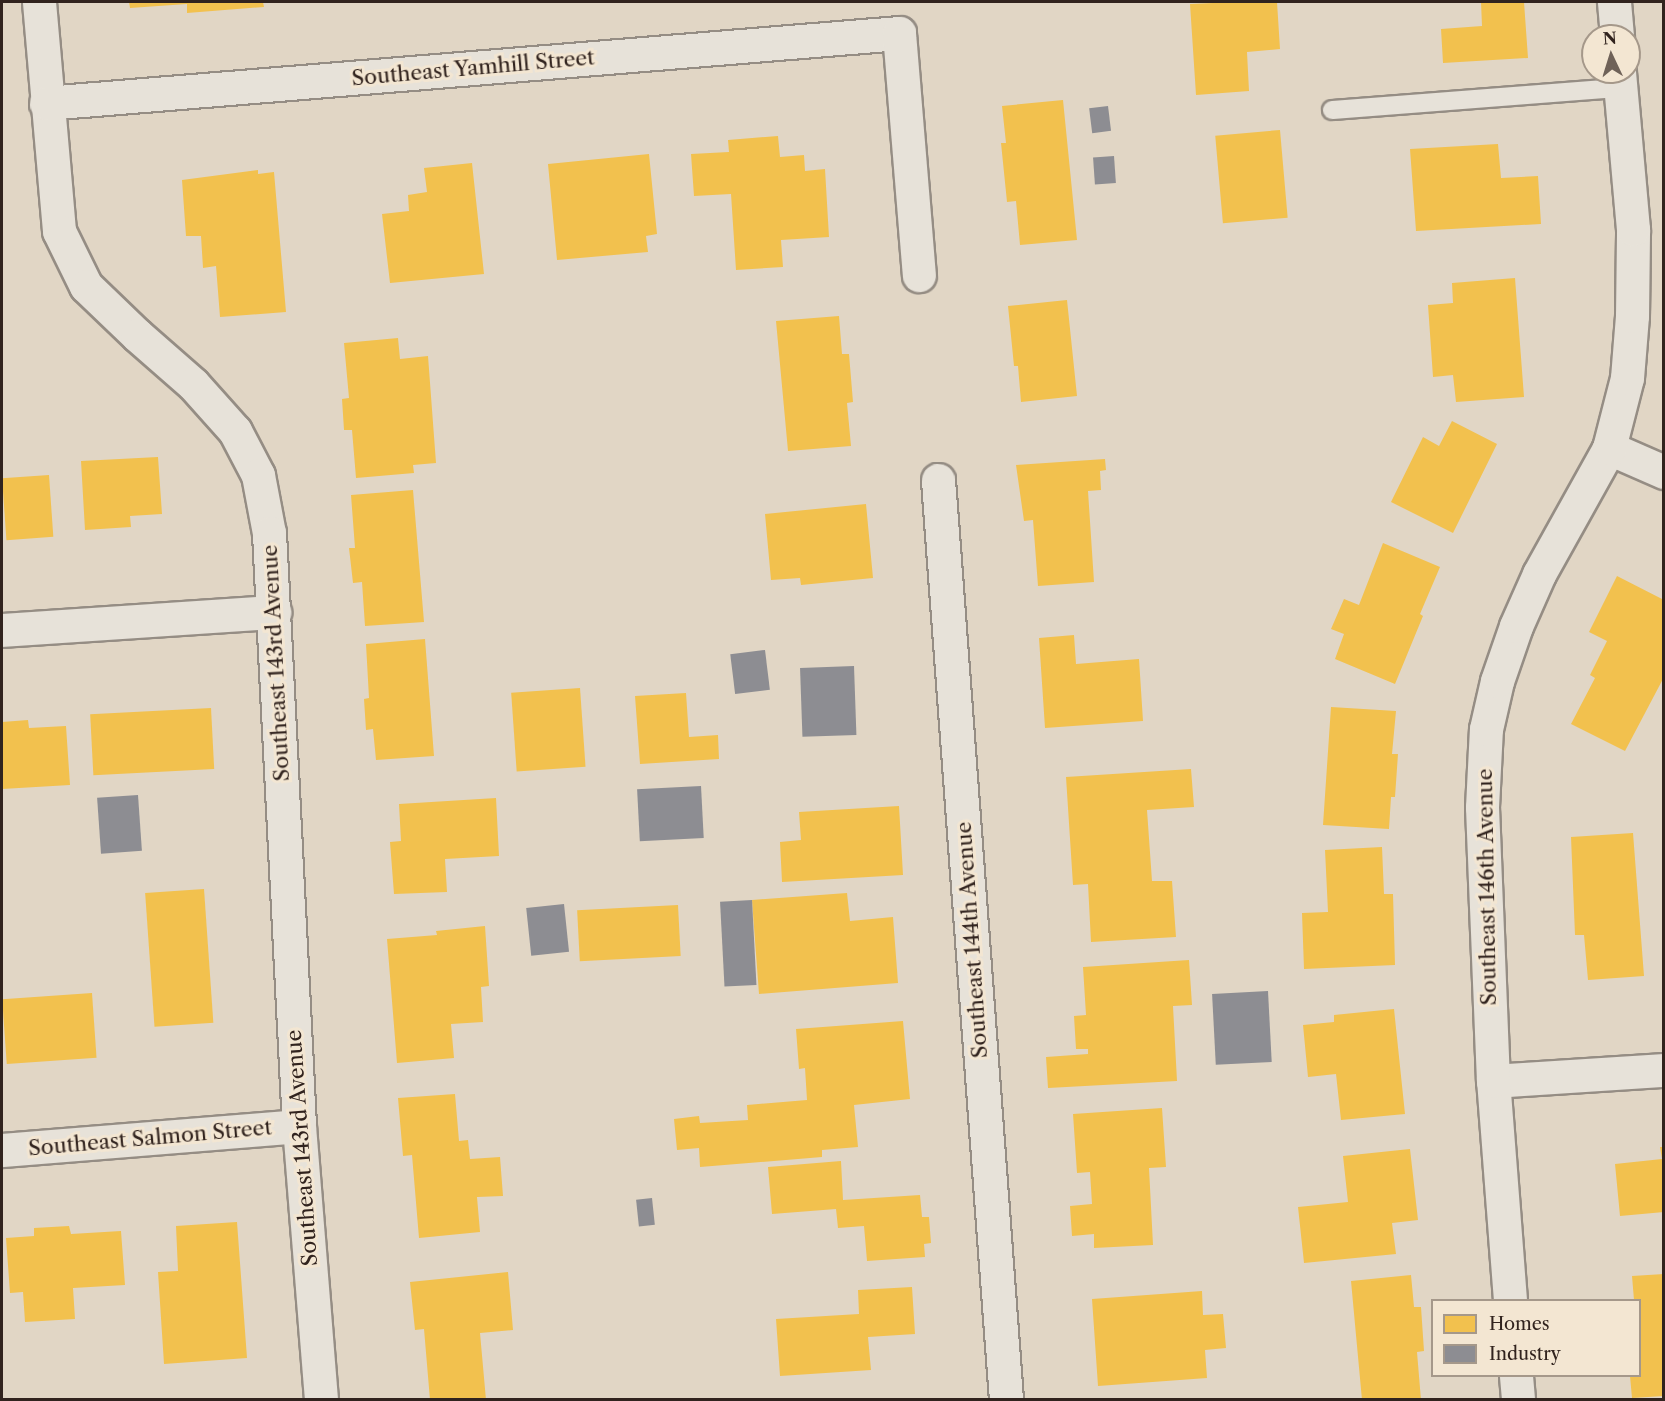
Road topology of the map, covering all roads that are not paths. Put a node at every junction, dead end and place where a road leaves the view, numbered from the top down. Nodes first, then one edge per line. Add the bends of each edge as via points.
1 (39, 2) edge
2 (1614, 2) edge
3 (1616, 24) edge
4 (1582, 84) edge
5 (1620, 84) edge
6 (46, 103) junction
7 (1332, 110) dead end
8 (919, 275) dead end
9 (1609, 448) junction
10 (1664, 472) edge
11 (938, 480) dead end
12 (274, 612) junction
13 (2, 630) edge
14 (1664, 1070) edge
15 (1493, 1081) junction
16 (298, 1125) junction
17 (2, 1150) edge
18 (1510, 1299) edge
19 (1516, 1377) edge
20 (321, 1400) edge
21 (1006, 1400) edge
22 (1518, 1400) edge

1 - 6 street, Southeast 143rd Avenue
2 - 3 street
4 - 7 lane
5 - 9 street, Southeast 146th Avenue via 1633,229 1632,316 1627,378
6 - 8 street, Southeast Yamhill Street via 899,33
6 - 12 street, Southeast 143rd Avenue via 59,231 86,286 193,384 235,431 258,475 269,533
9 - 10 street
9 - 15 street, Southeast 146th Avenue via 1539,574 1516,626 1486,729 1482,807
11 - 21 street, Southeast 144th Avenue
12 - 13 street
12 - 16 street, Southeast 143rd Avenue
14 - 15 street
15 - 18 street, Southeast 146th Avenue
16 - 17 street, Southeast Salmon Street
16 - 20 street, Southeast 143rd Avenue
19 - 22 street

